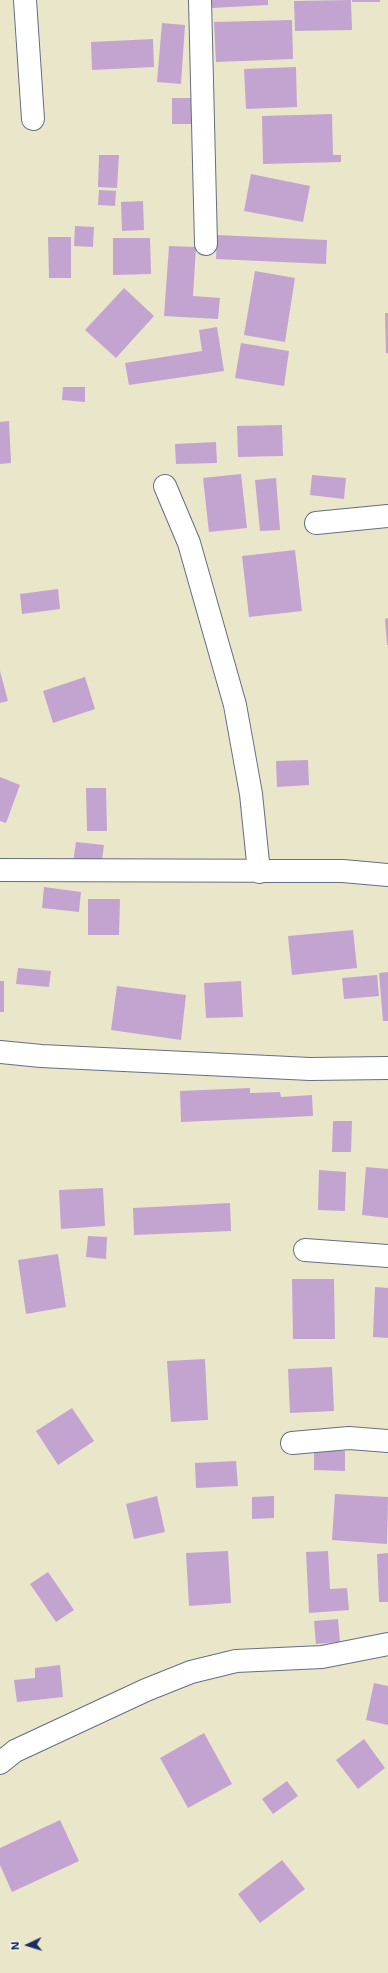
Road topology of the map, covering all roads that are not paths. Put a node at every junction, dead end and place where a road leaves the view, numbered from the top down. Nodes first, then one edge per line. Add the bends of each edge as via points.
1 (25, 0) edge
2 (200, 0) edge
3 (33, 120) dead end
4 (206, 244) dead end
5 (165, 486) dead end
6 (388, 516) edge
7 (316, 523) dead end
8 (0, 870) edge
9 (259, 872) junction
10 (388, 875) edge
11 (0, 1052) edge
12 (388, 1068) edge
13 (305, 1250) dead end
14 (388, 1256) edge
15 (388, 1441) edge
16 (292, 1443) dead end
17 (388, 1644) edge
18 (0, 1763) edge

1 - 3 street
2 - 4 street
5 - 9 street via 189,543 235,706 251,794
6 - 7 street
8 - 9 street
9 - 10 street
11 - 12 street via 310,1069
13 - 14 street
15 - 16 street via 349,1438
17 - 18 street via 322,1657 236,1660 191,1672 146,1690 15,1751

